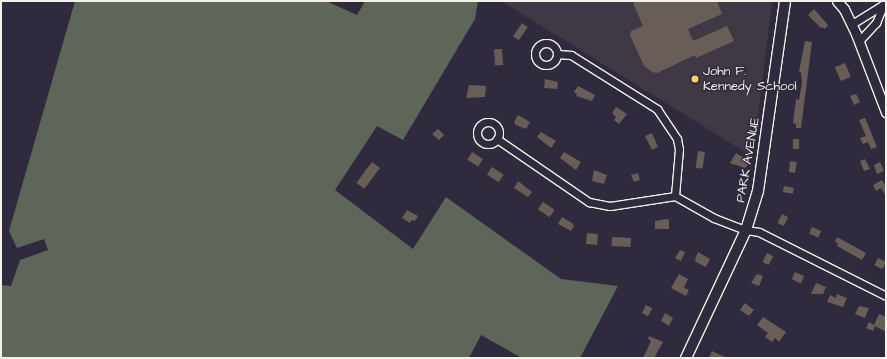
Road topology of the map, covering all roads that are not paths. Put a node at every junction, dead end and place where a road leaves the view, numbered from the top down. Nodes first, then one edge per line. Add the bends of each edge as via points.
1 (785, 1) edge
2 (837, 1) edge
3 (884, 3) edge
4 (852, 24) junction
5 (859, 42) junction
6 (557, 54) dead end
7 (886, 112) edge
8 (496, 139) dead end
9 (675, 196) junction
10 (746, 230) junction
11 (886, 296) edge
12 (686, 358) edge

1 - 10 main road, PARK AVENUE via 771,89 766,149 758,192
2 - 4 street
3 - 4 street
3 - 5 street via 876,22
4 - 5 street
5 - 7 street
6 - 9 street via 571,55 657,109 669,124 679,150
8 - 9 street via 589,202 610,206
9 - 10 street via 714,218
10 - 11 street via 759,232
10 - 12 main road, PARK AVENUE

